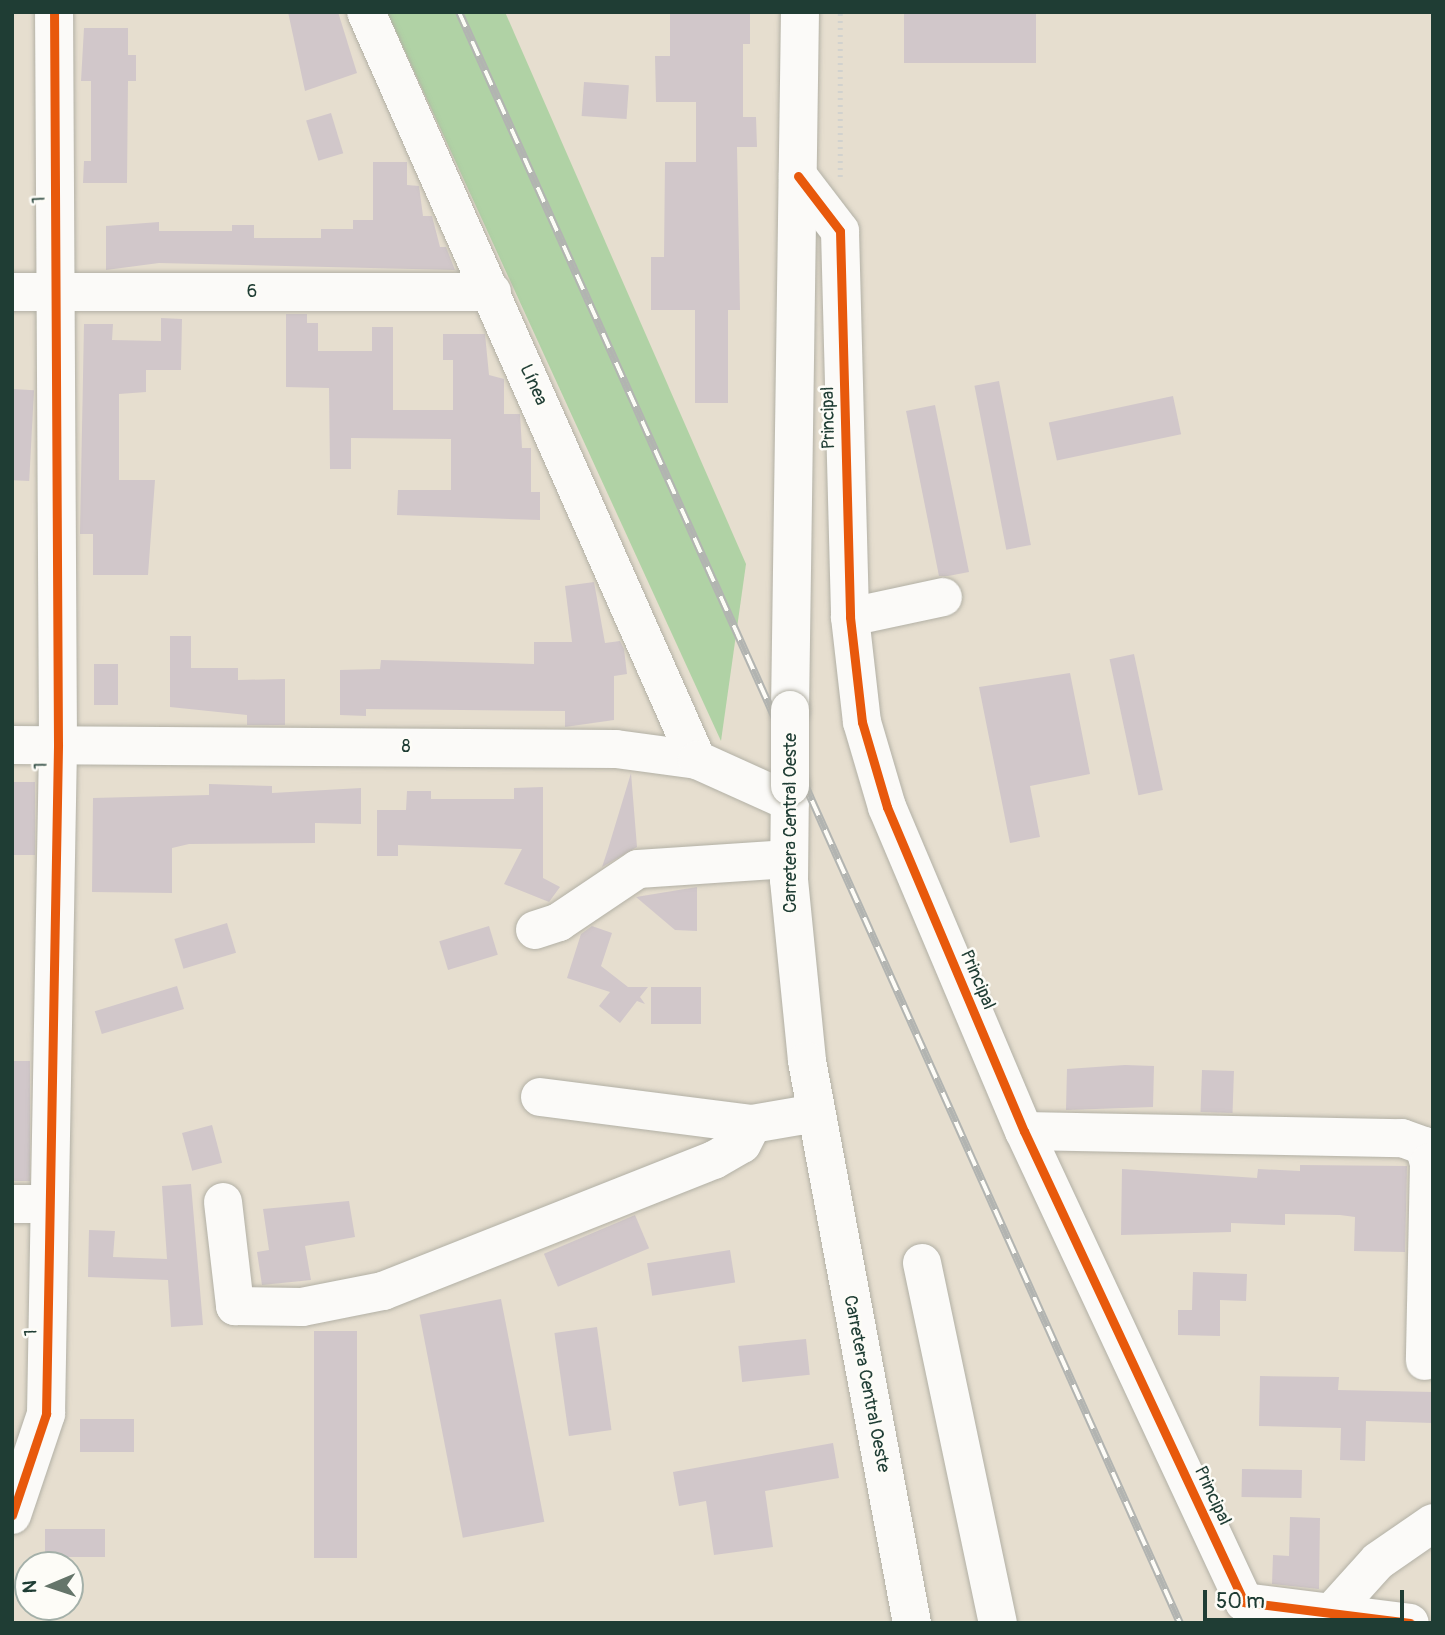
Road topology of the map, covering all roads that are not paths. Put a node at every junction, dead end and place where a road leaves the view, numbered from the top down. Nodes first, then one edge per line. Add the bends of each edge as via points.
1 (54, 12) edge
2 (366, 12) edge
3 (800, 12) edge
4 (798, 176) junction
5 (12, 292) edge
6 (57, 292) junction
7 (492, 292) junction
8 (943, 597) dead end
9 (850, 617) junction
10 (58, 744) junction
11 (12, 745) edge
12 (697, 760) junction
13 (790, 794) junction
14 (789, 859) junction
15 (535, 929) dead end
16 (540, 1097) dead end
17 (816, 1113) junction
18 (752, 1124) junction
19 (1024, 1130) junction
20 (223, 1202) dead end
21 (31, 1204) edge
22 (922, 1263) dead end
23 (1425, 1361) dead end
24 (12, 1515) edge
25 (1433, 1522) edge
26 (1331, 1613) junction
27 (912, 1623) edge
28 (998, 1623) edge
29 (1410, 1623) edge

1 - 6 street, 1
2 - 7 street, Línea
3 - 4 street, Carretera Central Oeste
4 - 9 street, Principal via 840,230
4 - 13 street, Carretera Central Oeste, bridge
5 - 6 street, 6
6 - 7 street, 6
6 - 10 street, 1
7 - 12 street, Línea
8 - 9 street
9 - 19 street, Principal via 862,722 887,807
10 - 11 street, 8
10 - 12 street, 8 via 616,749
10 - 21 street, 1
12 - 13 street, 8
13 - 14 street, Carretera Central Oeste
14 - 15 street via 638,869 559,922
14 - 17 street, Carretera Central Oeste via 793,947
16 - 18 street
17 - 18 street
17 - 27 street, Carretera Central Oeste
18 - 20 street via 742,1144 714,1160 383,1291 302,1307 235,1306
19 - 23 street via 1402,1138 1424,1146 1429,1163
19 - 26 street, Principal via 1244,1602
21 - 24 street, 1 via 46,1414
22 - 28 street
25 - 26 street via 1378,1561
26 - 29 street, Principal

